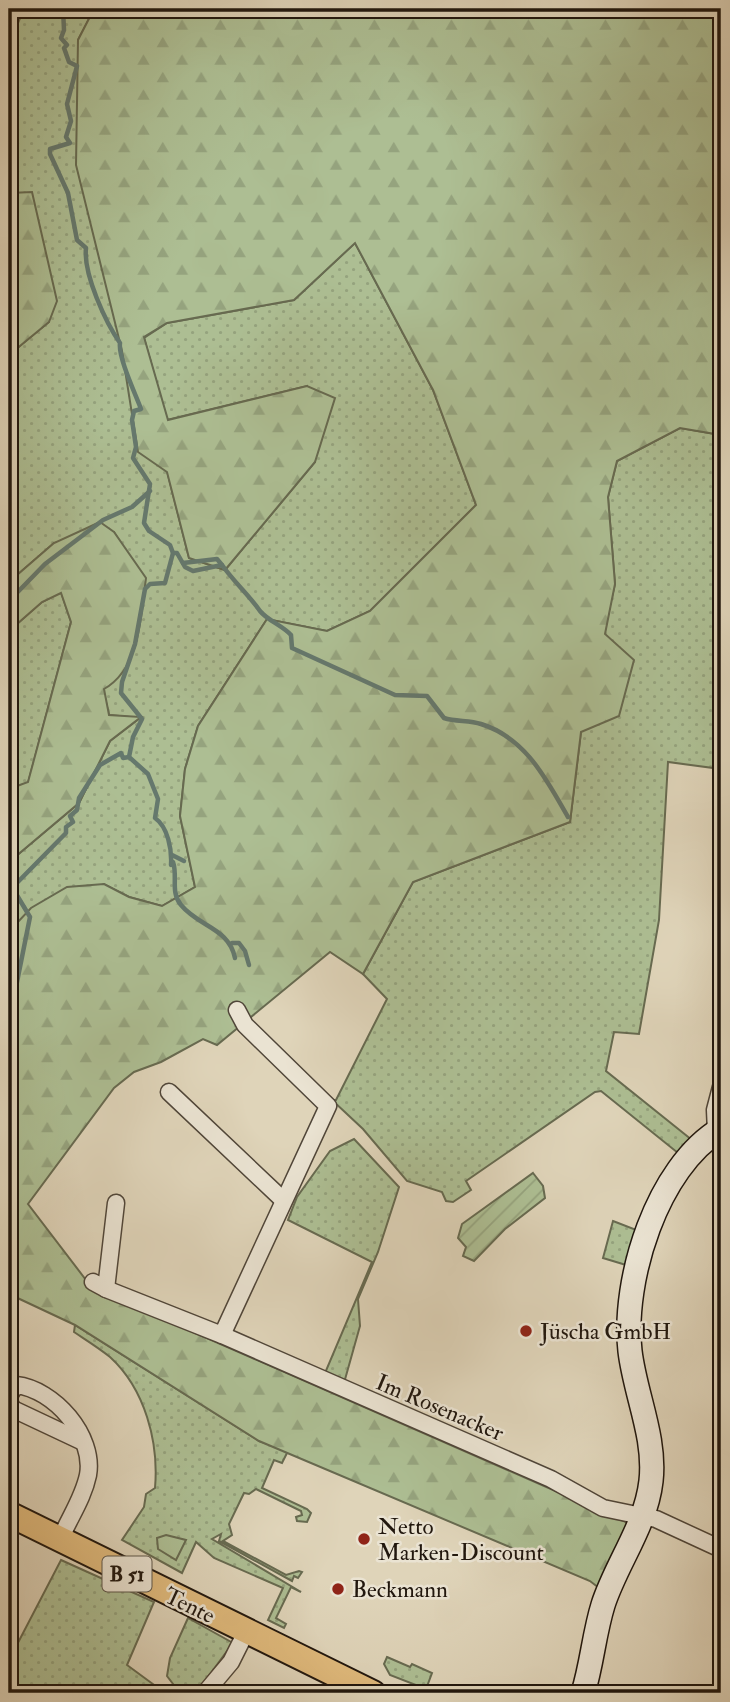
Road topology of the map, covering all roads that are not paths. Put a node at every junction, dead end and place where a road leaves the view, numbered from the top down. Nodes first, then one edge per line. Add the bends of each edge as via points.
1 (237, 1010) dead end
2 (721, 1087) edge
3 (169, 1092) dead end
4 (719, 1130) edge
5 (282, 1199) junction
6 (116, 1203) dead end
7 (222, 1335) junction
8 (9, 1396) edge
9 (9, 1402) edge
10 (83, 1442) junction
11 (9, 1514) edge
12 (639, 1522) junction
13 (60, 1540) junction
14 (721, 1549) edge
15 (246, 1632) junction
16 (205, 1693) edge
17 (373, 1693) edge
18 (583, 1693) edge

1 - 5 street via 246,1025 328,1106
2 - 4 street via 715,1110
3 - 5 street
4 - 12 street via 688,1155 663,1194 631,1299 629,1348 652,1454 651,1483
5 - 7 street
6 - 7 street, Im Rosenacker via 99,1286
7 - 12 street, Im Rosenacker
8 - 10 street via 16,1385 25,1386 58,1405 74,1422
9 - 10 street via 13,1409
10 - 13 street via 89,1472
11 - 13 main road, Tente / B 51
12 - 14 street, Im Rosenacker via 675,1525
12 - 18 street via 608,1592
13 - 15 main road, Tente / B 51
15 - 16 street via 231,1662
15 - 17 main road, Tente / B 51

